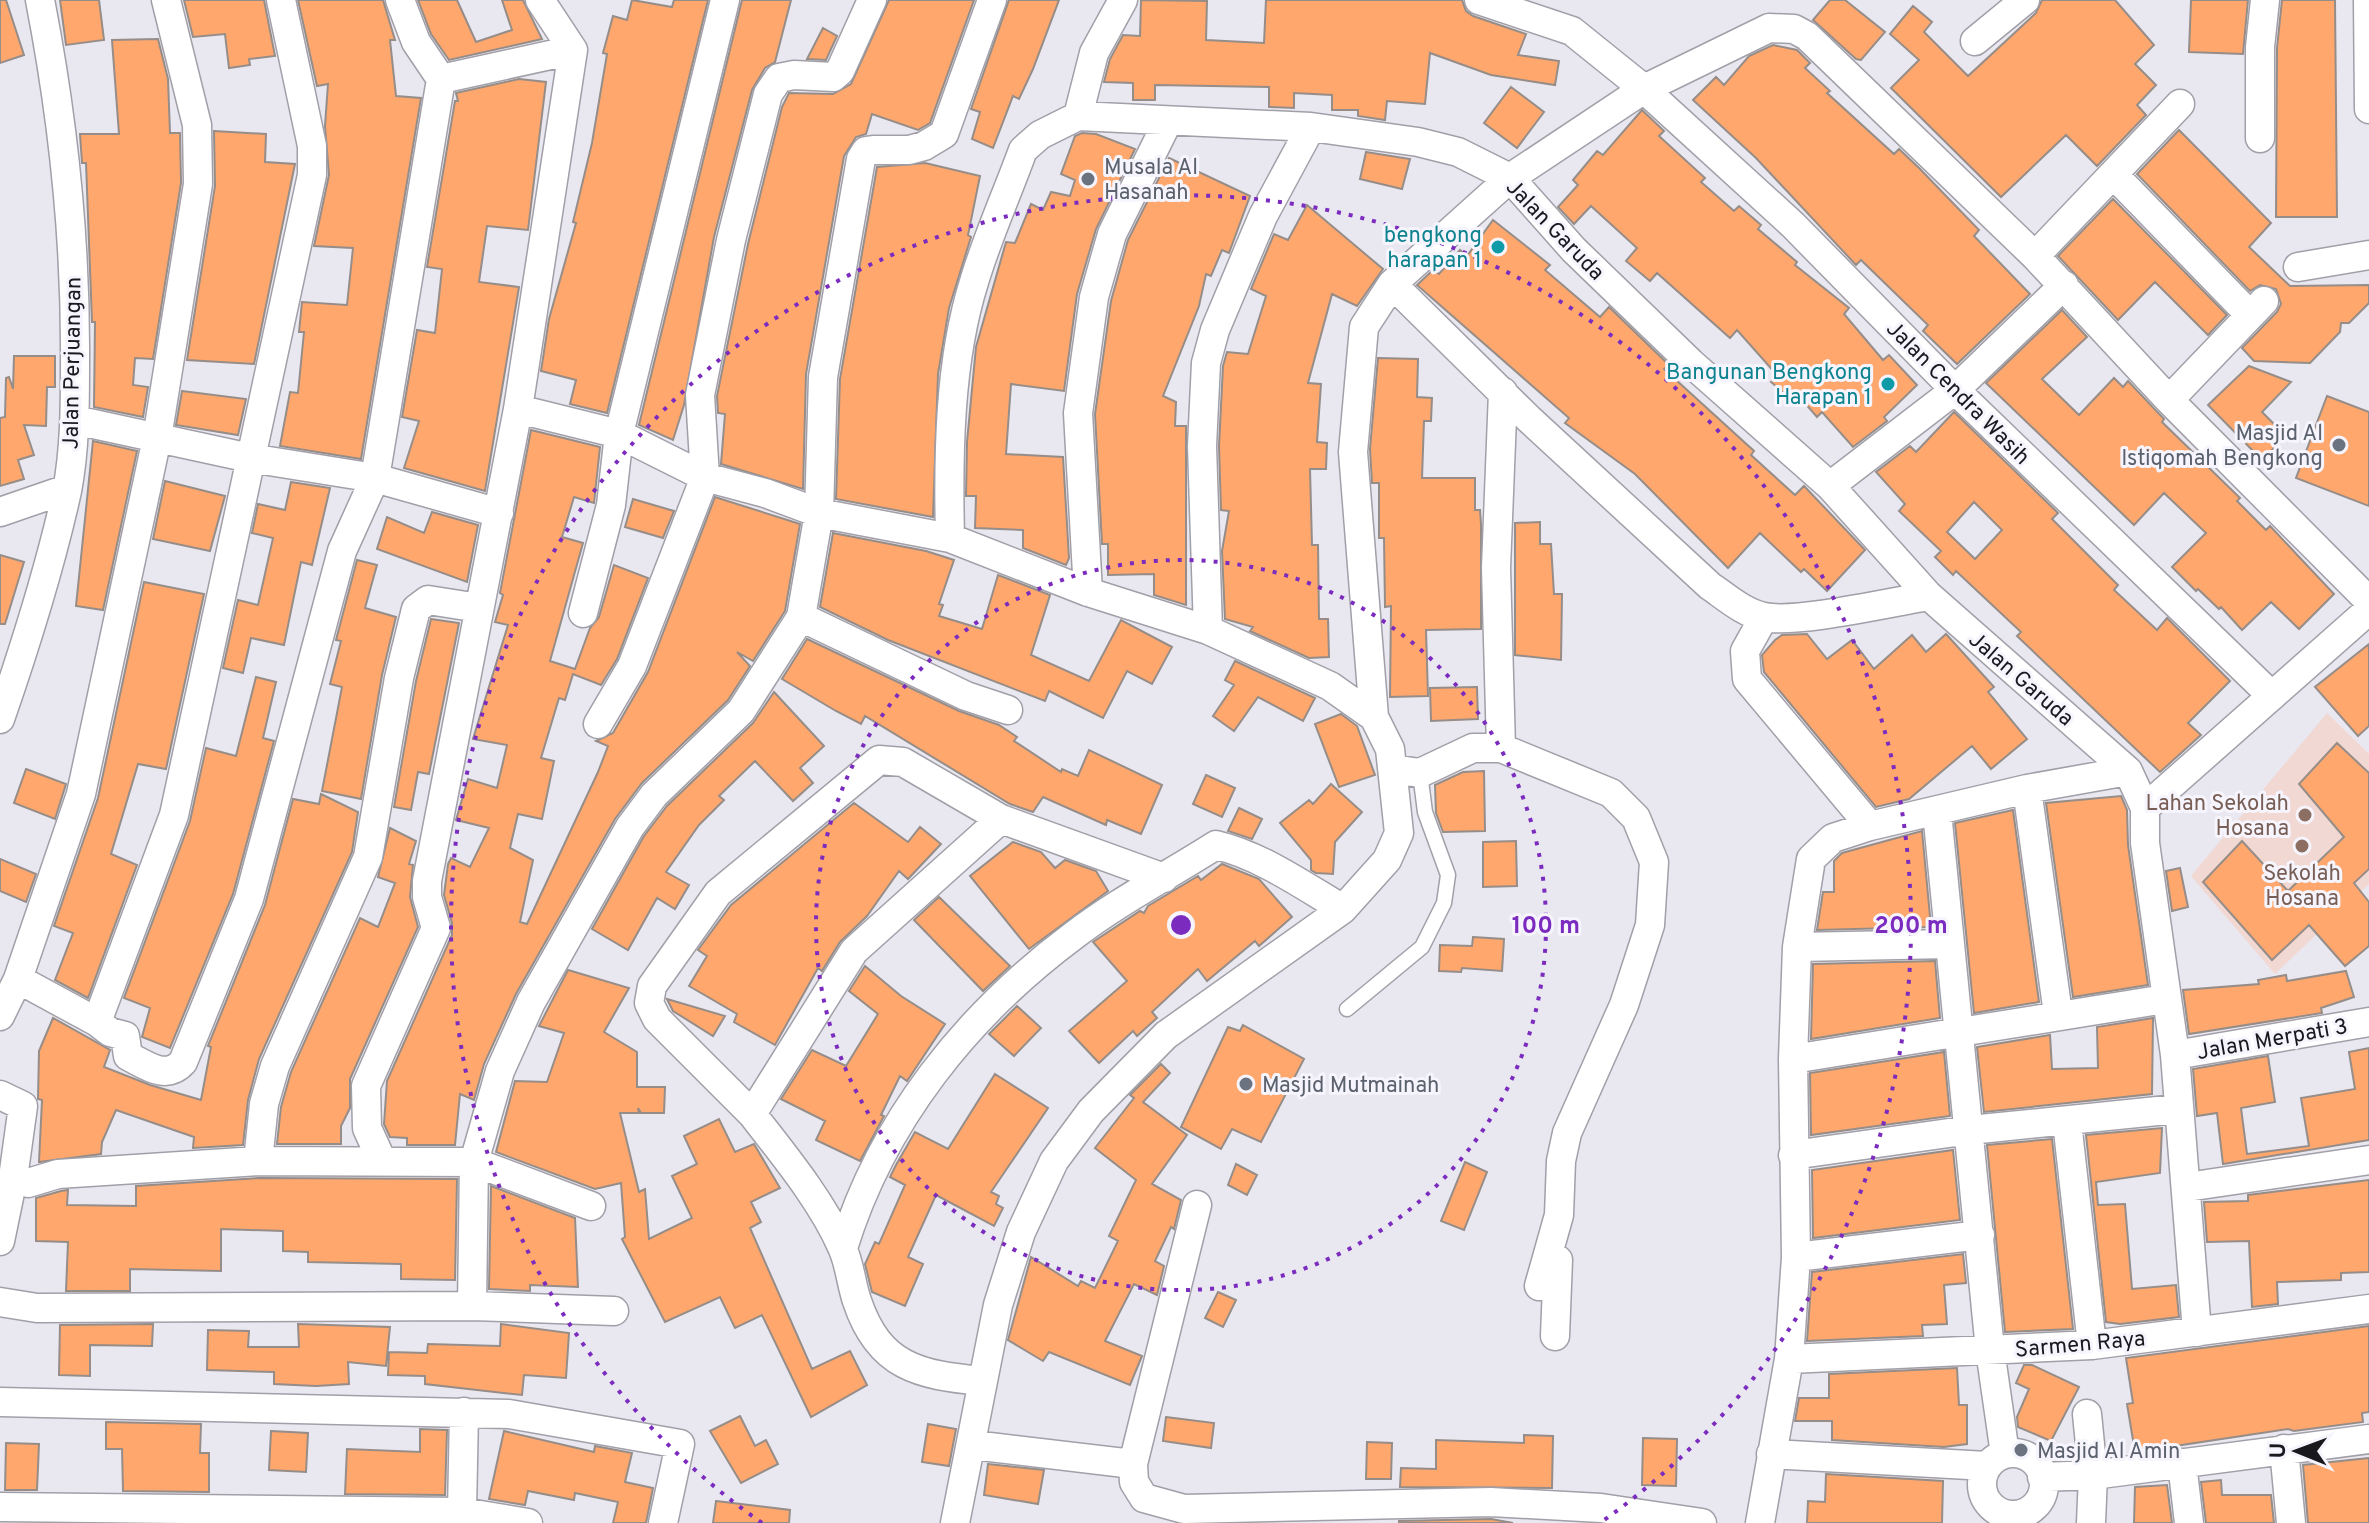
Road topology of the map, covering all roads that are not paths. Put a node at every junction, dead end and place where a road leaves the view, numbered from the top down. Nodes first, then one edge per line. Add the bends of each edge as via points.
1 (40, 0) edge
2 (166, 0) edge
3 (281, 0) edge
4 (400, 0) edge
5 (540, 0) edge
6 (725, 0) edge
7 (872, 0) edge
8 (992, 0) edge
9 (1123, 0) edge
10 (1479, 0) edge
11 (2025, 0) edge
12 (2265, 0) edge
13 (2368, 0) edge
14 (1975, 41) dead end
15 (573, 50) junction
16 (441, 79) junction
17 (1644, 89) junction
18 (2180, 104) dead end
19 (2369, 109) edge
20 (1078, 116) junction
21 (1167, 123) junction
22 (1311, 127) junction
23 (2260, 138) dead end
24 (2113, 174) junction
25 (1510, 178) junction
26 (2369, 255) edge
27 (2035, 256) junction
28 (2298, 267) dead end
29 (1392, 284) junction
30 (2064, 285) junction
31 (1955, 390) junction
32 (1503, 392) junction
33 (2169, 400) junction
34 (518, 409) junction
35 (75, 420) junction
36 (619, 434) junction
37 (157, 438) junction
38 (250, 458) junction
39 (705, 477) junction
40 (375, 478) junction
41 (1830, 486) junction
42 (67, 489) junction
43 (0, 512) edge
44 (499, 513) junction
45 (819, 513) junction
46 (950, 538) junction
47 (1088, 592) junction
48 (1929, 596) junction
49 (2369, 601) edge
50 (479, 608) junction
51 (2369, 610) edge
52 (583, 613) dead end
53 (801, 617) junction
54 (1764, 617) junction
55 (1208, 630) junction
56 (2272, 696) junction
57 (1008, 710) dead end
58 (1374, 717) junction
59 (0, 719) edge
60 (598, 724) dead end
61 (1501, 748) junction
62 (1406, 771) junction
63 (2128, 771) junction
64 (2027, 789) junction
65 (2145, 808) junction
66 (1937, 812) junction
67 (1001, 819) junction
68 (1870, 826) junction
69 (1164, 878) junction
70 (1343, 909) junction
71 (1949, 944) junction
72 (1797, 947) junction
73 (18, 979) junction
74 (2165, 999) junction
75 (1347, 1009) dead end
76 (2058, 1014) junction
77 (0, 1016) edge
78 (97, 1022) junction
79 (2369, 1022) edge
80 (1958, 1031) junction
81 (2175, 1055) junction
82 (1793, 1059) junction
83 (0, 1095) edge
84 (2177, 1109) junction
85 (752, 1114) junction
86 (2067, 1122) junction
87 (1970, 1130) junction
88 (1793, 1155) junction
89 (381, 1159) junction
90 (2369, 1160) edge
91 (258, 1161) junction
92 (474, 1162) junction
93 (13, 1178) junction
94 (2187, 1187) junction
95 (1197, 1205) dead end
96 (591, 1206) dead end
97 (1559, 1215) junction
98 (1980, 1235) junction
99 (0, 1241) edge
100 (843, 1248) junction
101 (1796, 1257) junction
102 (1539, 1286) dead end
103 (0, 1302) edge
104 (472, 1306) junction
105 (2369, 1309) edge
106 (614, 1311) dead end
107 (2197, 1332) junction
108 (1555, 1336) dead end
109 (2092, 1345) junction
110 (1990, 1350) junction
111 (1789, 1359) junction
112 (982, 1381) junction
113 (0, 1402) edge
114 (464, 1412) junction
115 (2087, 1414) dead end
116 (2369, 1439) edge
117 (973, 1445) junction
118 (2284, 1449) junction
119 (1771, 1454) junction
120 (1996, 1460) junction
121 (2182, 1463) junction
122 (1133, 1464) junction
123 (2093, 1475) junction
124 (2042, 1477) junction
125 (0, 1507) edge
126 (462, 1512) junction
127 (2007, 1519) edge
128 (528, 1523) edge
129 (663, 1523) edge
130 (955, 1523) edge
131 (1702, 1523) edge
132 (1760, 1523) edge
133 (2091, 1523) edge
134 (2189, 1523) edge
135 (2291, 1523) edge

1 - 35 street, Jalan Perjuangan via 67,190 76,322
2 - 37 street via 197,125 198,184
3 - 38 street via 303,91 312,175
4 - 16 street via 416,42
5 - 15 street
6 - 36 street
7 - 39 street via 840,71 833,77 779,78 768,94 700,395
8 - 45 street via 944,134 924,146 866,151 861,159 823,377
9 - 20 street via 1094,53
10 - 17 street, Jalan Cendra Wasih via 1572,31
11 - 14 street
12 - 23 street
13 - 19 street
15 - 16 street
15 - 34 street
16 - 40 street
17 - 25 street
17 - 27 street via 1769,28 1794,29
17 - 31 street, Jalan Cendra Wasih via 1793,225
18 - 24 street
20 - 21 street, Jalan Garuda
20 - 46 street via 1023,150 973,285 948,456
21 - 22 street, Jalan Garuda
21 - 47 street via 1112,234 1094,297 1078,413
22 - 25 street, Jalan Garuda via 1458,152
22 - 55 street via 1263,216 1206,363 1202,446
24 - 27 street
24 - 33 street via 2256,307
25 - 29 street
25 - 41 street, Jalan Garuda via 1691,363
26 - 28 street
27 - 30 street
29 - 32 street
29 - 58 street via 1364,327 1353,452
30 - 31 street
30 - 33 street
31 - 41 street
31 - 56 street, Jalan Cendra Wasih
32 - 54 street via 1710,586
32 - 61 street via 1496,568
33 - 49 street
34 - 36 street
34 - 44 street
35 - 37 street
35 - 42 street, Jalan Perjuangan
36 - 39 street
36 - 52 street via 611,505
37 - 38 street
37 - 73 street via 81,794
38 - 40 street
38 - 78 street via 174,815
39 - 45 street
39 - 60 street via 632,666
40 - 44 street
40 - 78 street via 342,551 249,899 183,1062 157,1071 128,1056 125,1036
41 - 48 street, Jalan Garuda
42 - 43 street
42 - 59 street, Jalan Perjuangan
44 - 50 street
45 - 46 street
45 - 53 street
46 - 47 street
47 - 55 street
48 - 54 street
48 - 63 street, Jalan Garuda
50 - 89 street via 426,891 436,928 366,1086 367,1128
50 - 91 street via 428,600 416,609 368,857 275,1066 264,1104
51 - 56 street
53 - 57 street via 966,696
53 - 92 street via 741,711 654,795 630,827 531,1002 500,1071
54 - 68 street via 1745,651 1747,679
55 - 58 street via 1330,686
56 - 65 street
58 - 62 street
61 - 62 street via 1473,748
61 - 97 street via 1611,793 1636,818 1654,862 1650,925 1624,1005 1567,1133
62 - 70 street via 1396,847
62 - 75 lane via 1448,875 1444,903 1422,947
63 - 64 street
63 - 65 street, Jalan Garuda
64 - 66 street
64 - 76 street
65 - 74 street
66 - 68 street
66 - 71 street
67 - 69 street
67 - 85 street via 854,951
67 - 85 street via 903,762 879,760 718,893 652,986 649,1003 657,1019
68 - 72 street via 1833,838 1811,859
69 - 70 street via 1216,845 1238,850
69 - 100 street via 1063,944 996,998 940,1061 887,1147 852,1216
70 - 112 street via 1166,1035 1091,1111 1054,1161 1021,1232
71 - 72 street
71 - 80 street
72 - 82 street
73 - 77 street
73 - 78 street
74 - 76 street
74 - 81 street
76 - 80 street
79 - 81 street, Jalan Merpati 3
80 - 82 street
80 - 87 street
81 - 84 street
82 - 88 street
83 - 93 street via 23,1106
84 - 86 street
84 - 94 street
85 - 100 street
86 - 87 street
86 - 109 street
87 - 88 street
87 - 98 street
88 - 101 street
89 - 91 street
89 - 92 street
90 - 94 street
91 - 93 street via 58,1174 28,1183
92 - 96 street
92 - 104 street
93 - 99 street
94 - 107 street
95 - 122 street
97 - 102 street
97 - 108 street
98 - 101 street
98 - 110 street
100 - 112 street via 869,1330 889,1356 937,1376
101 - 111 street
103 - 104 street via 37,1308
104 - 106 street
105 - 107 street, Sarmen Raya
107 - 109 street, Sarmen Raya
109 - 110 street, Sarmen Raya
110 - 111 street, Sarmen Raya
110 - 120 street
111 - 119 street
112 - 117 street
113 - 114 street
114 - 126 street
114 - 129 street via 509,1414 680,1444
115 - 123 street
116 - 118 street
117 - 122 street
117 - 130 street
118 - 121 street
118 - 135 street
119 - 120 street
119 - 132 street
120 - 124 street via 2032,1460
120 - 127 street via 1983,1476 1984,1496
121 - 123 street
121 - 134 street
122 - 131 street via 1134,1482 1144,1498 1184,1509 1491,1502 1601,1508
123 - 124 street
123 - 133 street
124 - 127 street via 2035,1505
125 - 126 street
126 - 128 street

